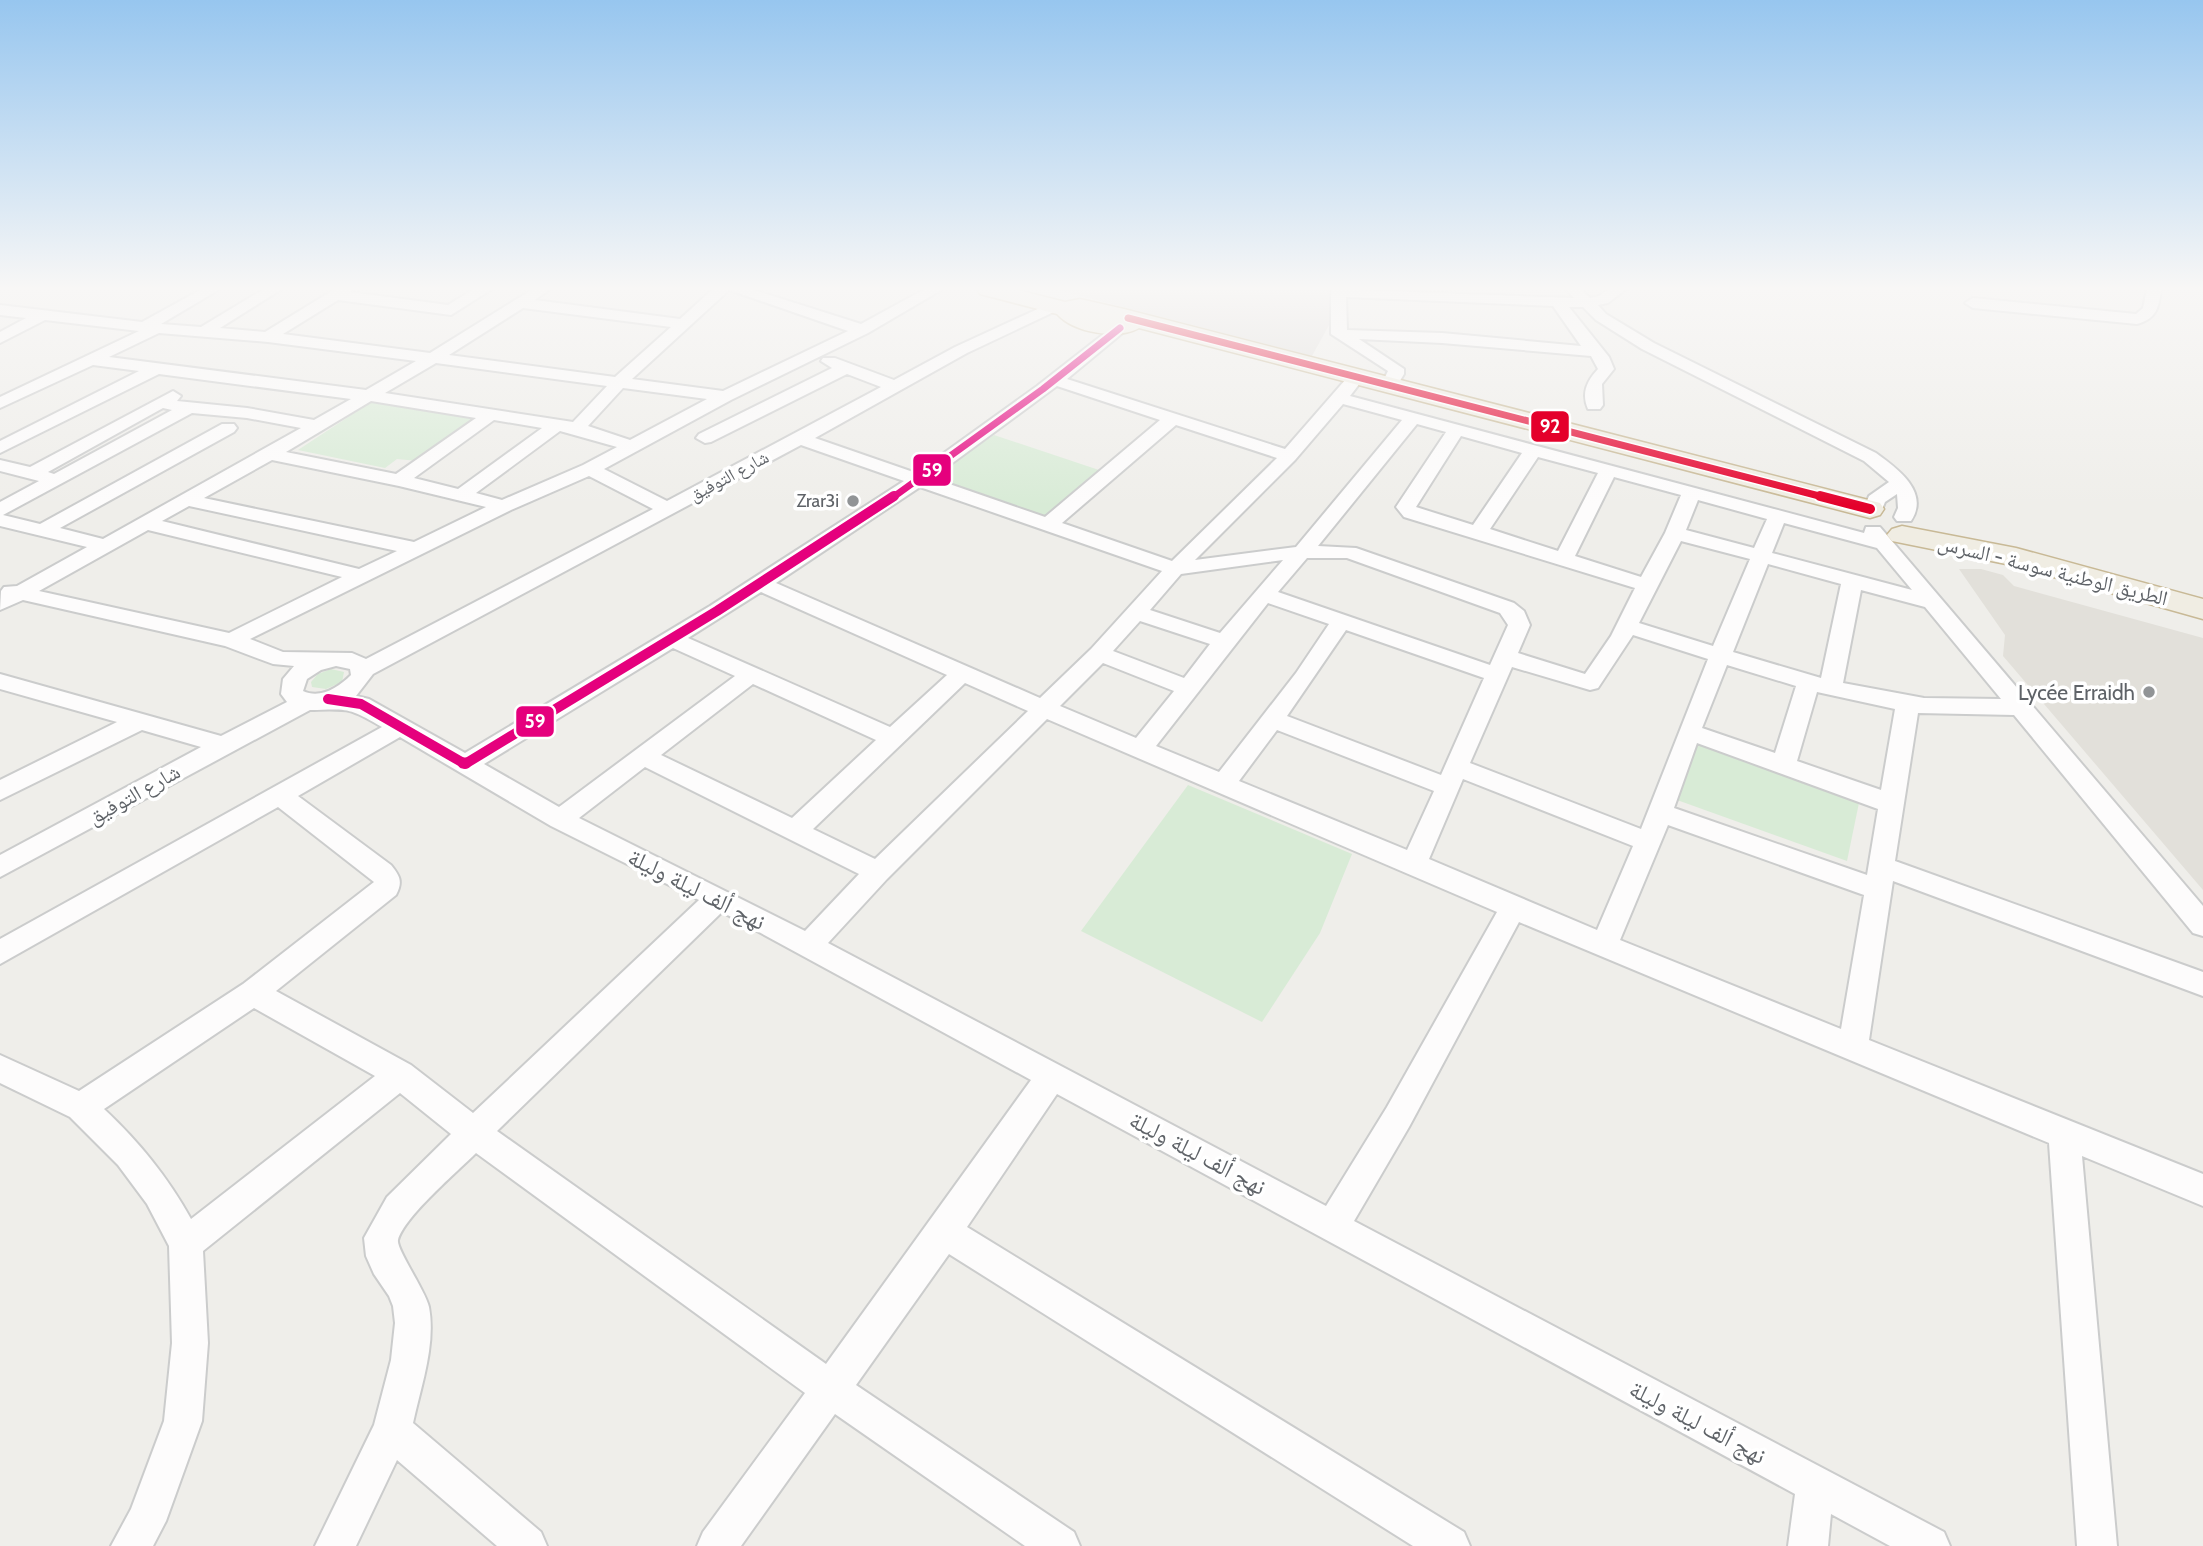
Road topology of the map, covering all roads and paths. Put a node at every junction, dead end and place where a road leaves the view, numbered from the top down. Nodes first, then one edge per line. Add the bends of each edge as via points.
1 (90, 361) edge
2 (100, 361) edge
3 (428, 361) edge
4 (467, 361) edge
5 (641, 361) edge
6 (798, 361) edge
7 (829, 361) edge
8 (939, 361) edge
9 (1081, 361) edge
10 (1246, 361) edge
11 (1285, 361) edge
12 (1383, 361) edge
13 (1603, 361) edge
14 (1678, 361) edge
15 (845, 368) junction
16 (156, 369) junction
17 (211, 375) junction
18 (620, 381) junction
19 (1057, 381) junction
20 (1390, 385) junction
21 (893, 386) junction
22 (1346, 391) junction
23 (369, 396) junction
24 (724, 396) junction
25 (1, 402) edge
26 (161, 403) junction
27 (1594, 405) dead end
28 (189, 408) junction
29 (492, 415) junction
30 (1414, 417) junction
31 (1171, 420) junction
32 (557, 425) junction
33 (318, 426) junction
34 (228, 428) dead end
35 (577, 428) junction
36 (1457, 429) junction
37 (705, 438) dead end
38 (800, 439) junction
39 (631, 446) junction
40 (0, 449) edge
41 (1533, 450) junction
42 (269, 454) junction
43 (1289, 456) junction
44 (0, 465) edge
45 (590, 469) junction
46 (1609, 470) junction
47 (33, 473) junction
48 (922, 479) junction
49 (56, 480) junction
50 (399, 480) junction
51 (1900, 483) junction
52 (1692, 492) junction
53 (462, 495) junction
54 (187, 500) junction
55 (504, 506) junction
56 (667, 509) junction
57 (0, 510) edge
58 (1778, 515) junction
59 (0, 520) edge
60 (145, 523) junction
61 (1049, 524) junction
62 (1886, 524) junction
63 (41, 531) junction
64 (1478, 532) junction
65 (1675, 533) junction
66 (104, 544) junction
67 (418, 549) junction
68 (1301, 552) junction
69 (1762, 555) junction
70 (1563, 560) junction
71 (1175, 569) junction
72 (361, 576) junction
73 (1852, 580) junction
74 (761, 584) junction
75 (1647, 585) junction
76 (1262, 594) junction
77 (6, 595) edge
78 (2203, 598) edge
79 (1934, 603) junction
80 (2203, 608) edge
81 (1135, 612) junction
82 (1342, 620) junction
83 (1626, 626) junction
84 (672, 639) junction
85 (230, 640) junction
86 (1223, 641) junction
87 (1099, 654) junction
88 (1723, 654) junction
89 (281, 659) junction
90 (1501, 666) junction
91 (963, 672) junction
92 (752, 674) junction
93 (351, 675) junction
94 (0, 681) edge
95 (1820, 684) junction
96 (1189, 688) junction
97 (306, 692) junction
98 (1909, 704) junction
99 (2022, 707) junction
100 (1042, 708) junction
101 (1272, 719) junction
102 (142, 720) junction
103 (402, 726) junction
104 (1689, 732) junction
105 (892, 738) junction
106 (224, 745) junction
107 (1141, 749) junction
108 (645, 757) junction
109 (465, 764) junction
110 (1784, 765) junction
111 (0, 770) edge
112 (1452, 777) junction
113 (26, 779) junction
114 (1223, 784) junction
115 (0, 791) edge
116 (279, 795) junction
117 (1891, 805) junction
118 (1660, 813) junction
119 (560, 819) junction
120 (794, 831) junction
121 (1648, 842) junction
122 (1414, 864) junction
123 (0, 867) edge
124 (878, 872) junction
125 (1880, 878) junction
126 (719, 898) junction
127 (1513, 908) junction
128 (2203, 925) edge
129 (1604, 946) junction
130 (807, 947) junction
131 (0, 953) edge
132 (2203, 984) edge
133 (253, 993) junction
134 (1853, 1046) junction
135 (0, 1068) edge
136 (400, 1075) junction
137 (1052, 1076) junction
138 (81, 1107) junction
139 (474, 1133) junction
140 (2064, 1135) junction
141 (2203, 1190) edge
142 (1333, 1225) junction
143 (944, 1232) junction
144 (186, 1244) junction
145 (830, 1389) junction
146 (392, 1430) junction
147 (1815, 1486) junction
148 (131, 1546) edge
149 (335, 1546) edge
150 (527, 1546) edge
151 (717, 1546) edge
152 (1060, 1546) edge
153 (1450, 1546) edge
154 (1808, 1546) edge
155 (1930, 1546) edge
156 (2097, 1546) edge

1 - 25 street
2 - 16 street
3 - 23 street
4 - 18 street
5 - 18 street
6 - 24 street
7 - 15 street
8 - 21 street, شارع التوفيق
9 - 19 street
10 - 22 highway, الطريق الوطنية سوسة - السرس
11 - 20 highway, الطريق الوطنية سوسة - السرس
12 - 20 street via 1396,369
13 - 27 street via 1606,369 1594,384
14 - 51 street via 1870,457
15 - 21 street
15 - 37 street
16 - 17 street
16 - 40 street
17 - 23 street
17 - 26 street
18 - 24 street
18 - 35 street
19 - 31 street
19 - 48 street
20 - 62 highway, الطريق الوطنية سوسة - السرس
21 - 38 street, شارع التوفيق
22 - 30 street
22 - 43 street
22 - 62 highway, الطريق الوطنية سوسة - السرس
23 - 29 street
23 - 33 street
24 - 39 street
26 - 28 street
26 - 47 street
28 - 33 street
28 - 49 street
29 - 32 street
29 - 50 street
30 - 36 street
30 - 68 street
31 - 43 street
31 - 61 street
32 - 35 street
32 - 53 street
33 - 42 street
34 - 63 street
35 - 39 street
36 - 41 street
36 - 64 street via 1406,507 1411,513
38 - 48 street
38 - 56 street, شارع التوفيق
39 - 45 street
41 - 46 street
41 - 64 street
42 - 50 street
42 - 54 street
43 - 71 street
44 - 47 street
45 - 55 street
45 - 56 street
46 - 52 street
46 - 70 street
47 - 49 street
48 - 61 street
48 - 74 street
49 - 57 street
50 - 53 street
51 - 62 street via 1908,502
51 - 62 street via 1876,499
52 - 58 street
52 - 65 street
53 - 55 street
54 - 60 street
54 - 67 street
55 - 67 street
56 - 93 street, شارع التوفيق
58 - 62 street
58 - 69 street
59 - 63 street
60 - 66 street
60 - 72 street
61 - 71 street
62 - 78 highway, الطريق الوطنية سوسة - السرس
62 - 79 street via 1909,571
62 - 80 highway, الطريق الوطنية سوسة - السرس
63 - 66 street
64 - 70 street
65 - 69 street
65 - 75 street
66 - 77 street
67 - 72 street
68 - 71 street
68 - 76 street
68 - 90 street via 1349,552 1507,608 1519,625
69 - 73 street
69 - 88 street
70 - 75 street
71 - 81 street
72 - 85 street
73 - 79 street
73 - 95 street
74 - 84 street
74 - 91 street
75 - 83 street
76 - 82 street
76 - 86 street
77 - 85 street
79 - 99 street
81 - 86 street
81 - 87 street
82 - 90 street
82 - 101 street
83 - 88 street
83 - 90 street via 1588,684
84 - 92 street
84 - 109 street
85 - 89 street
86 - 96 street
87 - 96 street
87 - 100 street
88 - 95 street
88 - 104 street
89 - 93 street
89 - 97 street
90 - 112 street
91 - 100 street
91 - 105 street
92 - 105 street
92 - 108 street
93 - 97 street
93 - 97 street, شارع التوفيق via 309,667
93 - 103 street, نهج ألف ليلة وليلة
94 - 102 street
95 - 98 street
95 - 110 street
96 - 107 street
97 - 106 street, شارع التوفيق
98 - 99 street
98 - 117 street
99 - 128 street
100 - 107 street
100 - 124 street
101 - 112 street
101 - 114 street
102 - 106 street
102 - 113 street
103 - 109 street, نهج ألف ليلة وليلة
103 - 116 street
104 - 110 street
104 - 118 street
105 - 120 street
106 - 123 street, شارع التوفيق
107 - 114 street
108 - 119 street
108 - 120 street
109 - 119 street, نهج ألف ليلة وليلة
110 - 117 street
111 - 113 street
112 - 121 street
112 - 122 street
113 - 115 street
114 - 122 street
116 - 131 street
116 - 133 street via 382,872 390,883
117 - 125 street
118 - 121 street
118 - 125 street
119 - 126 street, نهج ألف ليلة وليلة
120 - 124 street
121 - 129 street
122 - 127 street
124 - 130 street
125 - 132 street
125 - 134 street
126 - 130 street, نهج ألف ليلة وليلة
126 - 139 street
127 - 129 street
127 - 142 street via 1398,1118
129 - 134 street
130 - 137 street, نهج ألف ليلة وليلة
133 - 136 street
133 - 138 street
134 - 140 street
135 - 138 street
136 - 139 street
136 - 144 street
137 - 142 street, نهج ألف ليلة وليلة
137 - 143 street
138 - 144 street via 130,1153 159,1193
139 - 145 street
139 - 146 street via 399,1208 381,1238 386,1264 406,1291 411,1312 412,1340
140 - 141 street
140 - 156 street
142 - 147 street, نهج ألف ليلة وليلة
143 - 145 street
143 - 153 street
144 - 148 street via 190,1343 183,1421 146,1521
145 - 151 street
145 - 152 street
146 - 149 street
146 - 150 street
147 - 154 street
147 - 155 street, نهج ألف ليلة وليلة

